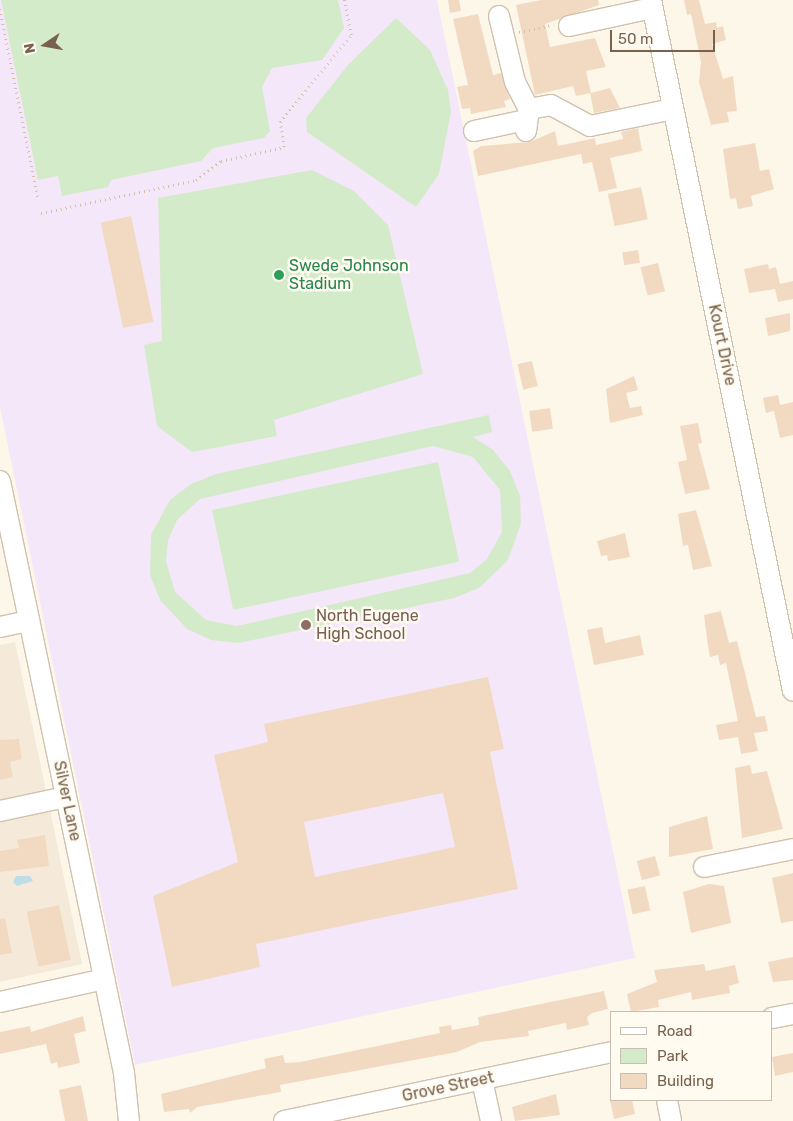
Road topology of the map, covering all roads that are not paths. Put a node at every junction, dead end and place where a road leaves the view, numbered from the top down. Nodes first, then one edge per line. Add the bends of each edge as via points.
1 (651, 4) edge
2 (501, 26) road end
3 (569, 26) road end
4 (673, 109) junction
5 (527, 120) junction
6 (474, 131) dead end
7 (0, 481) edge
8 (29, 621) junction
9 (0, 627) edge
10 (793, 691) edge
11 (66, 797) junction
12 (0, 811) edge
13 (793, 850) edge
14 (704, 868) dead end
15 (105, 979) junction
16 (0, 1002) edge
17 (793, 1014) edge
18 (773, 1018) edge
19 (610, 1052) edge
20 (482, 1080) junction
21 (667, 1101) edge
22 (129, 1121) edge
23 (284, 1121) edge
24 (490, 1121) edge
25 (671, 1121) edge

1 - 3 street
1 - 4 street, Kourt Drive
2 - 5 street
4 - 5 street via 590,126 557,106
4 - 10 street, Kourt Drive
5 - 6 street
7 - 8 street, Silver Lane
8 - 9 street
8 - 11 street, Silver Lane
11 - 12 street
11 - 15 street, Silver Lane
13 - 14 street
15 - 16 street
15 - 22 street, Silver Lane
17 - 18 street
19 - 20 street, Grove Street
20 - 23 street, Grove Street
20 - 24 street
21 - 25 street

